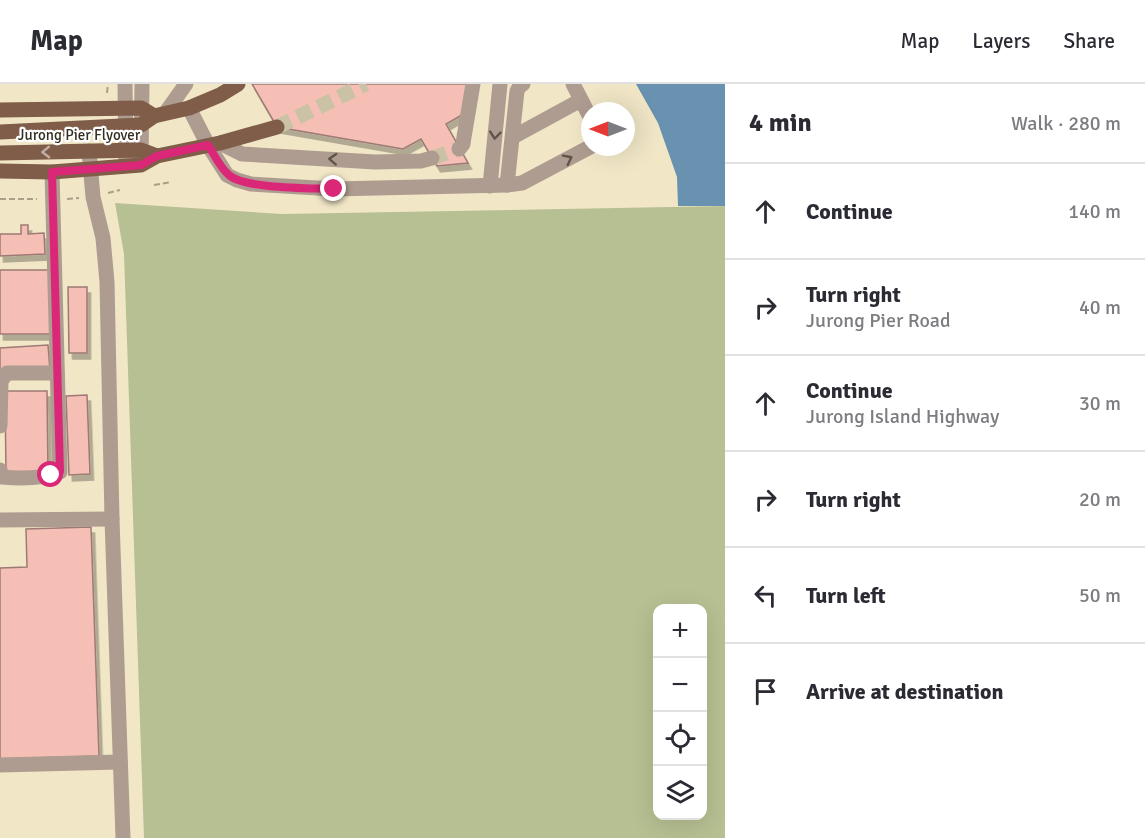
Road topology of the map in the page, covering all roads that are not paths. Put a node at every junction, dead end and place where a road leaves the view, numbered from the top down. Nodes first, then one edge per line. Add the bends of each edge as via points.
1 (125, 84) edge
2 (141, 84) edge
3 (186, 84) edge
4 (238, 84) edge
5 (473, 84) edge
6 (500, 84) edge
7 (523, 84) edge
8 (573, 84) edge
9 (581, 100) joint
10 (125, 108) junction
11 (189, 108) junction
12 (0, 111) edge
13 (154, 112) junction
14 (141, 125) junction
15 (125, 127) junction
16 (277, 127) tunnel mouth
17 (0, 132) edge
18 (513, 137) junction
19 (214, 144) junction
20 (459, 148) dead end
21 (89, 151) junction
22 (581, 152) edge
23 (0, 153) edge
24 (133, 158) junction
25 (432, 158) tunnel mouth
26 (375, 162) junction
27 (90, 168) junction
28 (0, 171) edge
29 (52, 172) junction
30 (507, 185) junction
31 (490, 186) junction
32 (374, 189) junction
33 (57, 373) junction
34 (0, 426) edge
35 (0, 470) edge
36 (112, 519) junction
37 (0, 520) edge
38 (120, 762) junction
39 (0, 765) edge
40 (123, 838) edge

1 - 10 street
2 - 13 street
3 - 13 street
4 - 11 main road
5 - 20 street via 463,144
6 -> 31 street
7 - 18 street via 518,91
8 - 9 street
9 - 18 street
10 - 12 main road
10 - 13 main road
10 - 15 street
11 - 13 main road
11 - 19 street
13 - 14 street
14 - 15 main road, Jurong Pier Flyover
14 - 24 street
15 - 17 main road, Jurong Pier Flyover
15 - 24 street
16 - 19 main road
18 - 30 street
19 - 24 main road
26 -> 19 street via 243,154
19 - 32 street via 227,175 251,184
21 -> 23 main road, Jurong Pier Flyover
21 - 24 main road, Jurong Pier Flyover
21 - 27 street
30 -> 22 street via 522,183
24 - 27 main road
25 - 26 street
26 - 32 street
27 - 29 main road
27 - 36 street via 107,282
28 - 29 main road
29 - 33 street
30 - 31 street
31 - 32 street
33 - 34 street via 7,373 1,381
33 - 35 street via 60,472 21,479 2,477
36 - 37 street
36 - 38 street
38 - 39 street
38 - 40 street

